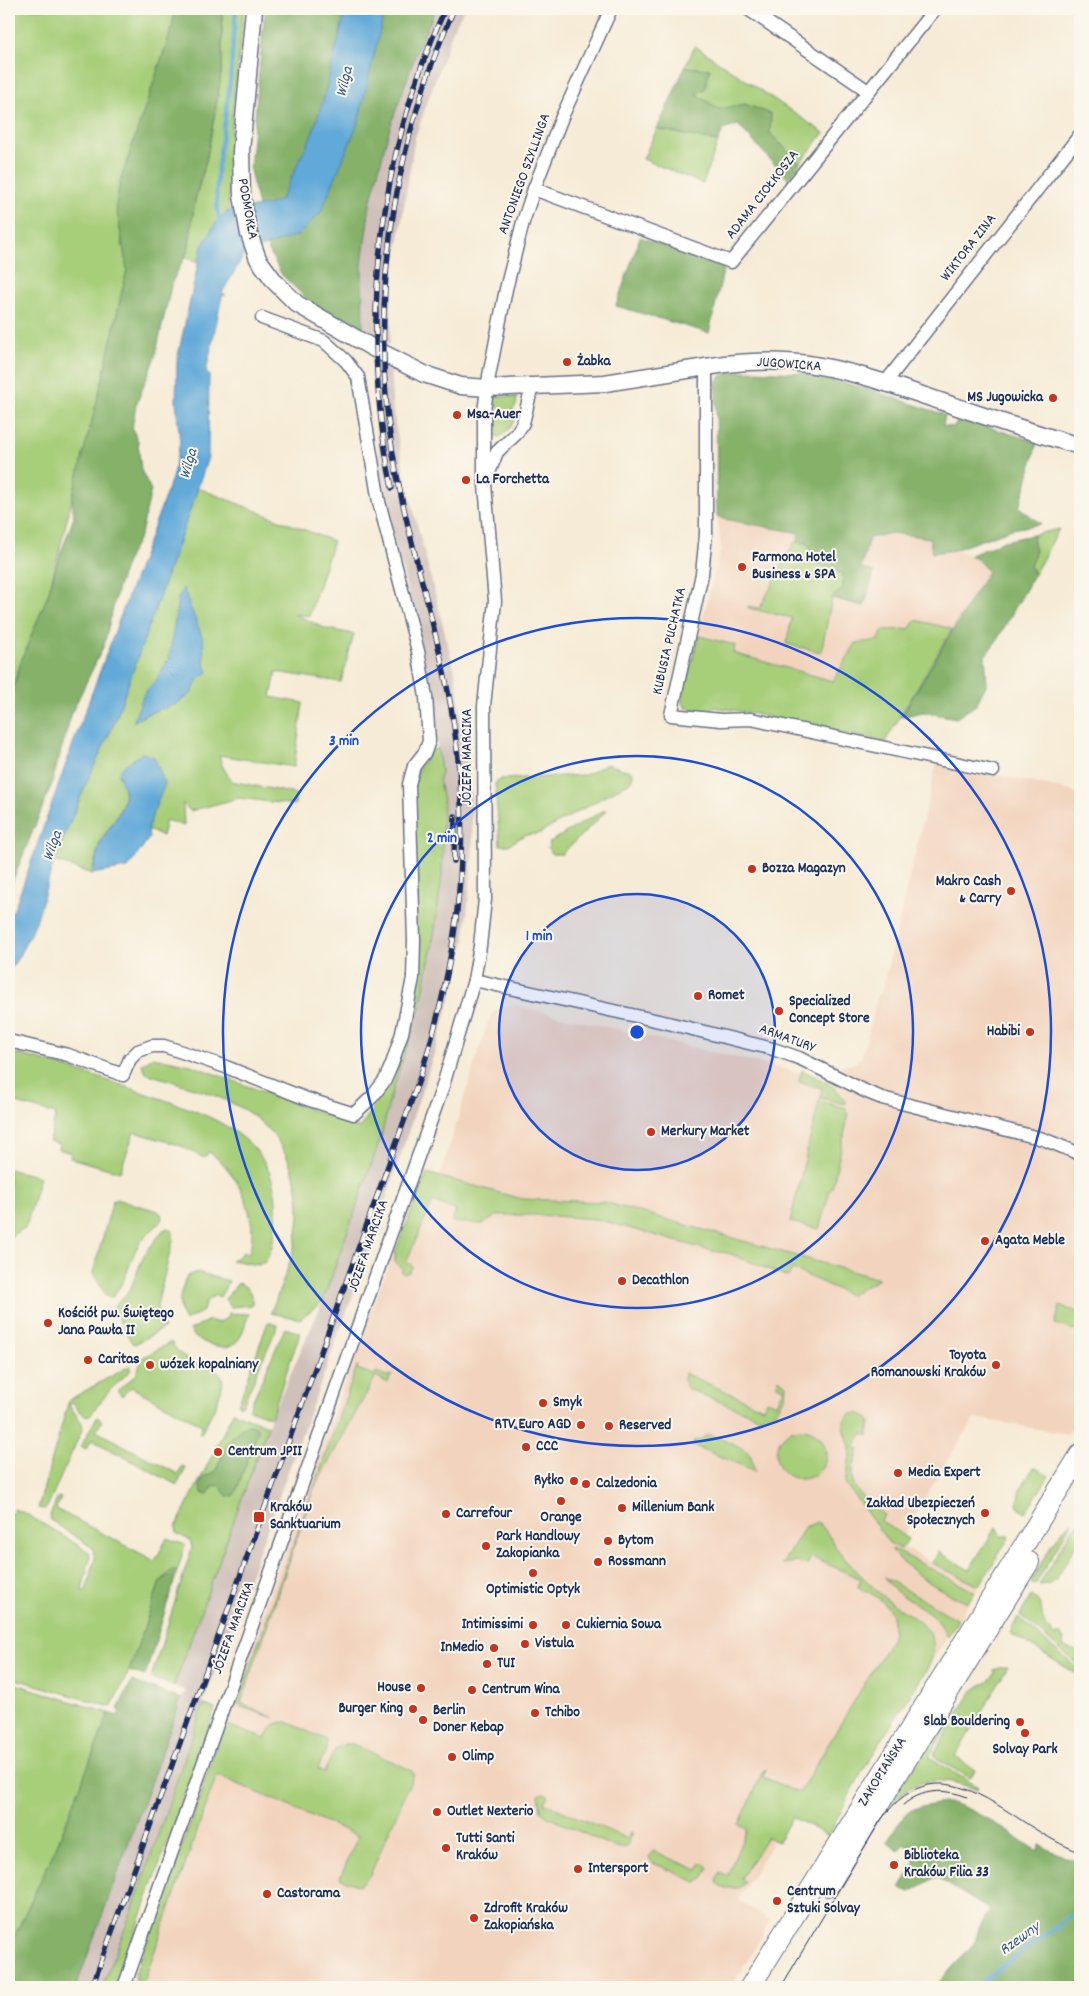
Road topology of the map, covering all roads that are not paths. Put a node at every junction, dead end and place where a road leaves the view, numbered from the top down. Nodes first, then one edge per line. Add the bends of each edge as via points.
1 (254, 9) edge
2 (611, 9) edge
3 (748, 9) edge
4 (935, 9) edge
5 (868, 91) junction
6 (1080, 135) edge
7 (534, 189) junction
8 (262, 318) dead end
9 (333, 326) junction
10 (324, 341) junction
11 (706, 366) junction
12 (885, 383) junction
13 (532, 386) junction
14 (487, 388) junction
15 (483, 433) junction
16 (504, 444) junction
17 (1080, 446) edge
18 (485, 488) junction
19 (993, 771) dead end
20 (474, 980) junction
21 (9, 1041) edge
22 (1080, 1154) edge
23 (1080, 1455) edge
24 (1080, 1479) edge
25 (993, 1608) junction
26 (971, 1644) junction
27 (124, 1987) edge
28 (750, 1987) edge
29 (765, 1987) edge

1 - 9 street, PODMOKŁA via 240,151 242,196 249,234 258,259 285,293
2 - 7 street, ANTONIEGO SZYLLINGA via 562,117
3 - 5 street
4 - 5 street, ADAMA CIOŁKOSZA
5 - 7 street, ADAMA CIOŁKOSZA via 731,262
6 - 12 street, WIKTORA ZINA
7 - 14 street, ANTONIEGO SZYLLINGA via 506,288
8 - 10 street
9 - 10 street
9 - 14 street, PODMOKŁA via 424,374 461,386
10 - 21 street via 351,366 360,383 379,502 418,651 429,729 427,747 414,766 409,784 413,978 402,1033 385,1080 354,1114 164,1046 138,1051 130,1059 123,1075 68,1055
11 - 12 street, JUGOWICKA via 789,362 850,372
11 - 13 street, JUGOWICKA via 605,383
11 - 19 street, KUBUSIA PUCHATKA via 706,534 702,574 671,715 720,720 751,719
12 - 17 street, JUGOWICKA
13 - 14 street, JUGOWICKA
13 - 16 street, JÓZEFA MARCIKA via 523,423
14 - 15 street, JÓZEFA MARCIKA
15 - 16 street
15 - 18 street, JÓZEFA MARCIKA
16 - 18 street, JÓZEFA MARCIKA via 492,463
18 - 20 street, JÓZEFA MARCIKA via 495,601 484,706 485,899
20 - 22 street, ARMATURY via 773,1049 882,1098 1043,1138
20 - 27 street, JÓZEFA MARCIKA via 442,1089
23 - 25 main road, ZAKOPIAŃSKA
24 - 25 main road, ZAKOPIAŃSKA
25 - 26 main road, ZAKOPIAŃSKA
26 - 28 main road, ZAKOPIAŃSKA
26 - 29 main road, ZAKOPIAŃSKA

